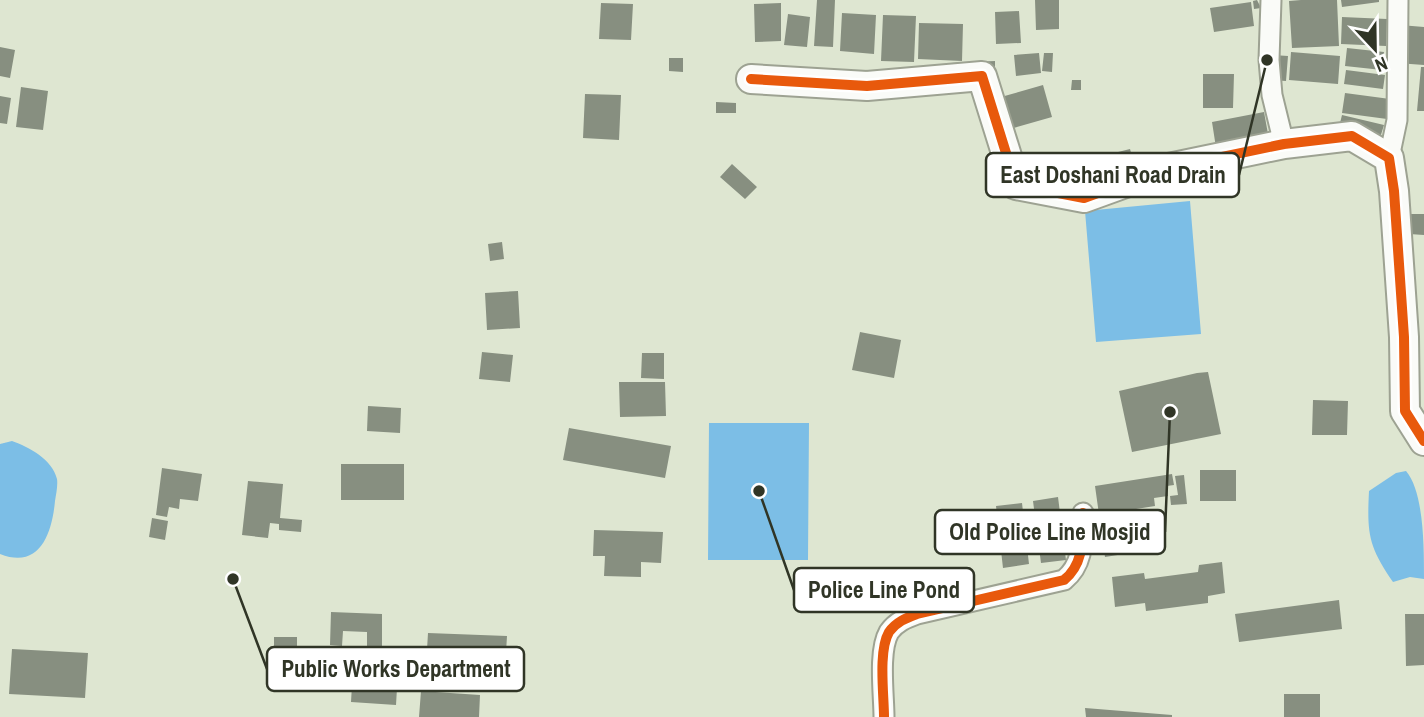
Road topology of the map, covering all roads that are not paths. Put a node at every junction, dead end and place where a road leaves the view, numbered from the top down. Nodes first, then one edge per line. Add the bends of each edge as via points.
1 (1271, 0) edge
2 (1398, 0) edge
3 (751, 79) dead end
4 (1284, 144) junction
5 (1390, 158) junction
6 (1424, 441) edge
7 (1083, 513) dead end
8 (884, 717) edge

1 - 4 street via 1272,95
2 - 5 street via 1397,120
3 - 4 street via 867,86 982,76 1016,185 1084,198 1164,169
4 - 5 street via 1352,136
5 - 6 street via 1405,411
7 - 8 street via 1081,558 1064,580 899,621 888,634 883,654

